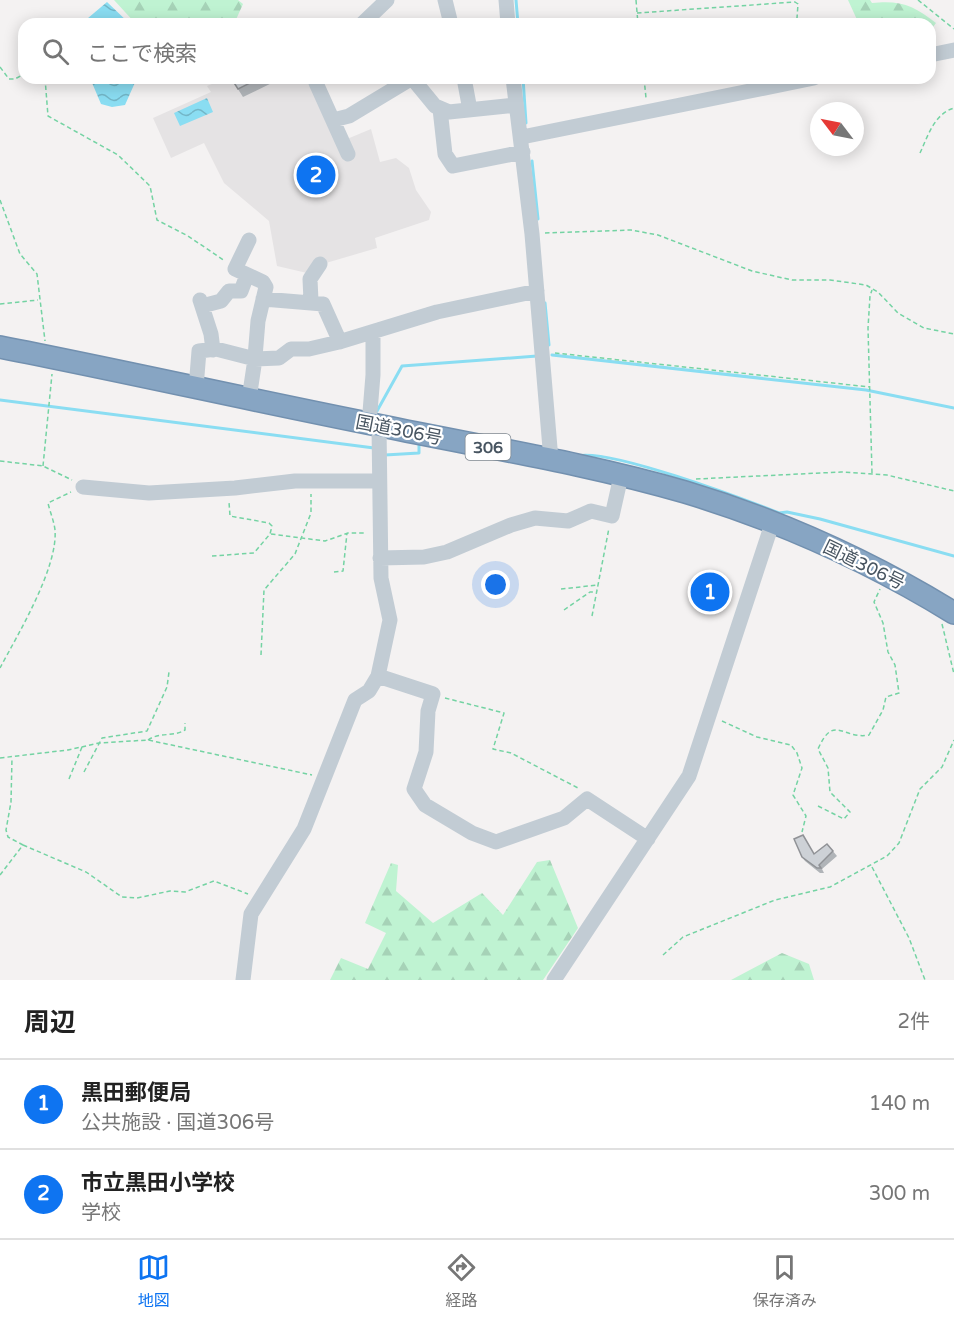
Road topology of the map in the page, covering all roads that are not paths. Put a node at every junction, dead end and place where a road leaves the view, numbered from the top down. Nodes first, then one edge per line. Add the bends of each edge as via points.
1 (387, 0) edge
2 (445, 0) edge
3 (506, 0) edge
4 (368, 18) edge
5 (450, 18) edge
6 (508, 18) edge
7 (954, 50) edge
8 (936, 54) edge
9 (316, 84) edge
10 (402, 84) edge
11 (417, 84) edge
12 (466, 84) edge
13 (514, 84) edge
14 (785, 84) edge
15 (516, 105) junction
16 (440, 109) junction
17 (470, 110) junction
18 (333, 120) junction
19 (522, 145) junction
20 (348, 154) dead end
21 (249, 240) dead end
22 (320, 264) dead end
23 (241, 271) junction
24 (537, 291) junction
25 (263, 299) junction
26 (311, 301) junction
27 (373, 333) junction
28 (340, 342) junction
29 (0, 347) edge
30 (206, 351) junction
31 (255, 358) junction
32 (196, 388) junction
33 (249, 399) junction
34 (374, 425) junction
35 (551, 460) junction
36 (621, 476) junction
37 (379, 481) junction
38 (83, 487) road end
39 (772, 524) junction
40 (380, 558) junction
41 (948, 609) edge
42 (378, 676) junction
43 (648, 839) junction
44 (243, 980) edge
45 (554, 980) edge

1 - 4 street
2 - 5 street
3 - 6 street
7 - 8 street
9 - 18 street
10 - 18 street via 349,116
11 - 16 street
12 - 17 street
13 - 15 street
14 - 19 street via 647,112
15 - 17 street
15 - 19 street
16 - 17 street
16 - 19 street via 445,154 453,166
18 - 20 street
19 - 24 street
21 - 23 street
22 - 26 street via 310,279
23 - 25 street via 265,284
23 - 30 street via 241,291 229,291 221,301 201,303
24 - 27 street via 436,312
24 - 35 street
25 - 26 street
25 - 31 street
26 - 28 street via 324,305
27 - 28 street
27 - 34 street
28 - 31 street via 291,349 279,358
29 - 32 highway, 国道306号 / 306
30 - 31 street
30 - 32 street
31 - 33 street
32 - 33 highway, 国道306号 / 306
33 - 34 highway, 国道306号 / 306
34 - 35 highway, 国道306号 / 306
34 - 37 street
35 - 36 highway, 国道306号 / 306
36 - 39 highway, 国道306号 / 306 via 711,501
36 - 40 street via 612,516 591,511 568,521 535,518 441,554
37 - 38 street via 312,481 149,493
37 - 40 street
39 - 41 highway, 国道306号 / 306 via 888,576
39 - 43 street via 689,776
40 - 42 street via 390,620
42 - 43 street via 433,694 426,752 414,789 425,805 472,833 496,842 564,818 586,799
42 - 44 street via 369,690 355,700 304,830 258,899 248,928
43 - 45 street

